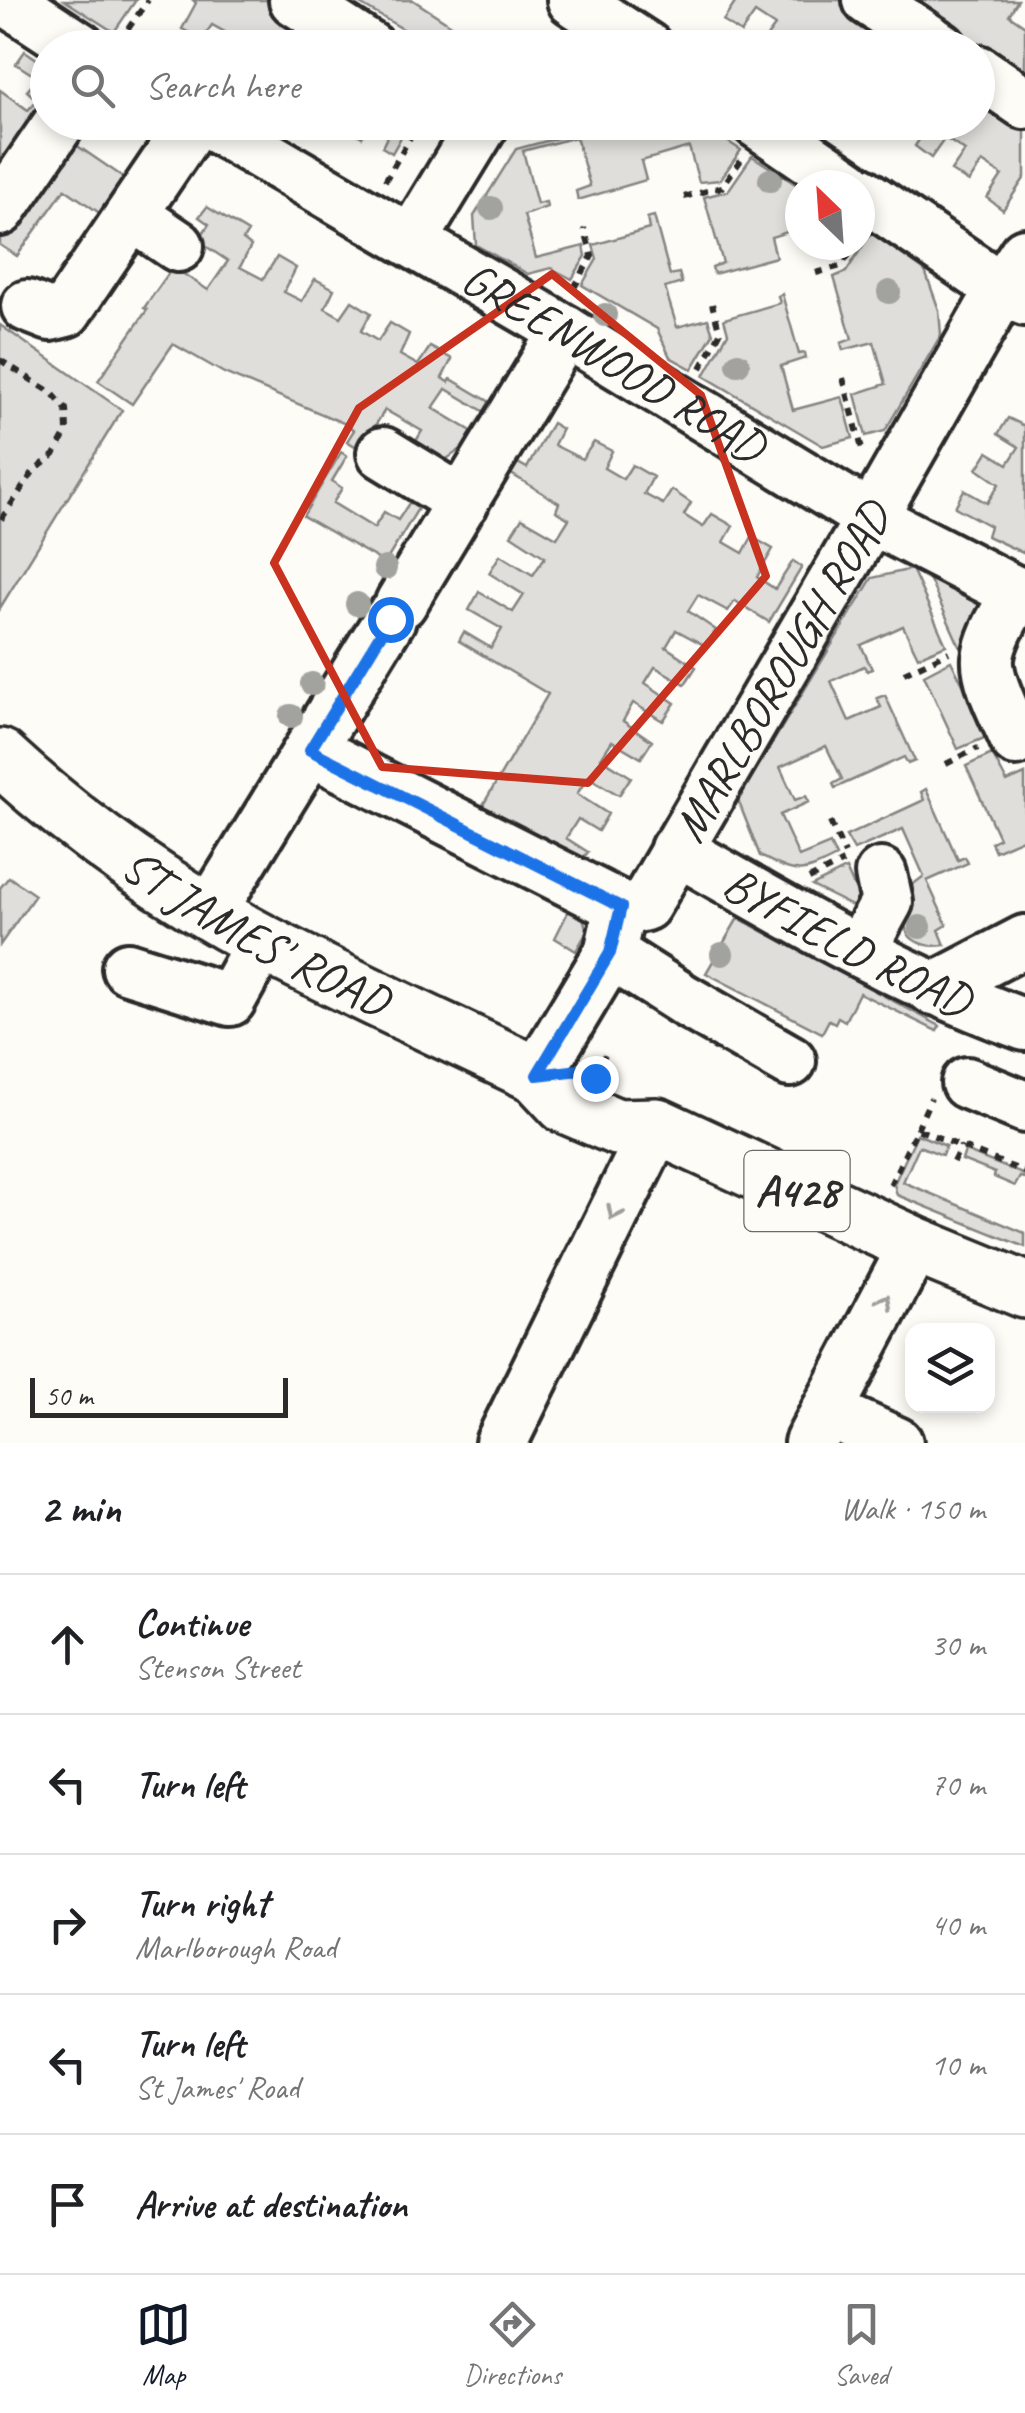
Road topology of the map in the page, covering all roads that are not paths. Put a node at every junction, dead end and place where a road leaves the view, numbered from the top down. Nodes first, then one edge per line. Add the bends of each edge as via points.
1 (6, 0) edge
2 (295, 0) edge
3 (574, 0) edge
4 (869, 0) edge
5 (67, 30) edge
6 (342, 30) edge
7 (619, 30) edge
8 (914, 30) edge
9 (995, 83) edge
10 (1025, 103) edge
11 (48, 140) edge
12 (182, 140) edge
13 (238, 140) edge
14 (473, 140) edge
15 (765, 140) edge
16 (821, 170) edge
17 (875, 201) edge
18 (0, 210) edge
19 (132, 215) junction
20 (412, 240) junction
21 (178, 246) dead end
22 (1017, 281) edge
23 (27, 306) dead end
24 (569, 310) junction
25 (383, 454) dead end
26 (462, 502) junction
27 (871, 518) junction
28 (1021, 594) edge
29 (1025, 736) edge
30 (310, 750) junction
31 (0, 757) edge
32 (676, 850) junction
33 (864, 867) road end
34 (210, 912) junction
35 (616, 930) junction
36 (1025, 940) edge
37 (262, 942) junction
38 (860, 951) junction
39 (128, 968) dead end
40 (932, 989) junction
41 (1025, 1025) edge
42 (790, 1061) dead end
43 (537, 1075) junction
44 (967, 1083) dead end
45 (1025, 1108) edge
46 (657, 1126) junction
47 (914, 1246) junction
48 (1025, 1290) edge
49 (818, 1427) edge
50 (502, 1443) edge
51 (897, 1443) edge

1 - 5 street
2 - 6 street
3 - 7 street
4 - 8 street
9 - 10 street
11 - 18 street
12 - 19 street
13 - 20 street, GREENWOOD ROAD
14 - 20 street
15 - 16 street
17 - 22 street
19 - 21 street
19 - 23 street via 66,311 50,315
20 - 24 street, GREENWOOD ROAD
22 - 27 street, MARLBOROUGH ROAD
24 - 26 street
24 - 27 street, GREENWOOD ROAD
25 - 26 street
26 - 30 street
27 - 28 street, GREENWOOD ROAD
27 - 32 street, MARLBOROUGH ROAD
28 - 29 street via 994,637 988,661 1016,740
30 - 34 street
30 - 35 street
31 - 34 main road, ST JAMES' ROAD / A428 via 110,848
32 - 35 street, MARLBOROUGH ROAD via 653,894
32 - 38 street, BYFIELD ROAD
33 - 38 street via 888,902
34 - 37 main road, ST JAMES' ROAD / A428
35 - 42 street via 684,1000
35 - 43 street, MARLBOROUGH ROAD
36 - 40 street
37 - 39 street via 230,1000
37 - 43 main road, ST JAMES' ROAD / A428
38 - 40 street, BYFIELD ROAD
40 - 41 street, BYFIELD ROAD
43 - 46 main road, ST JAMES' ROAD / A428 via 580,1070 632,1093
44 - 45 street, BYFIELD ROAD
46 - 47 main road, ST JAMES' ROAD / A428
46 -> 50 street
47 - 48 main road, ST JAMES' ROAD / A428
49 -> 47 street
49 - 51 street

